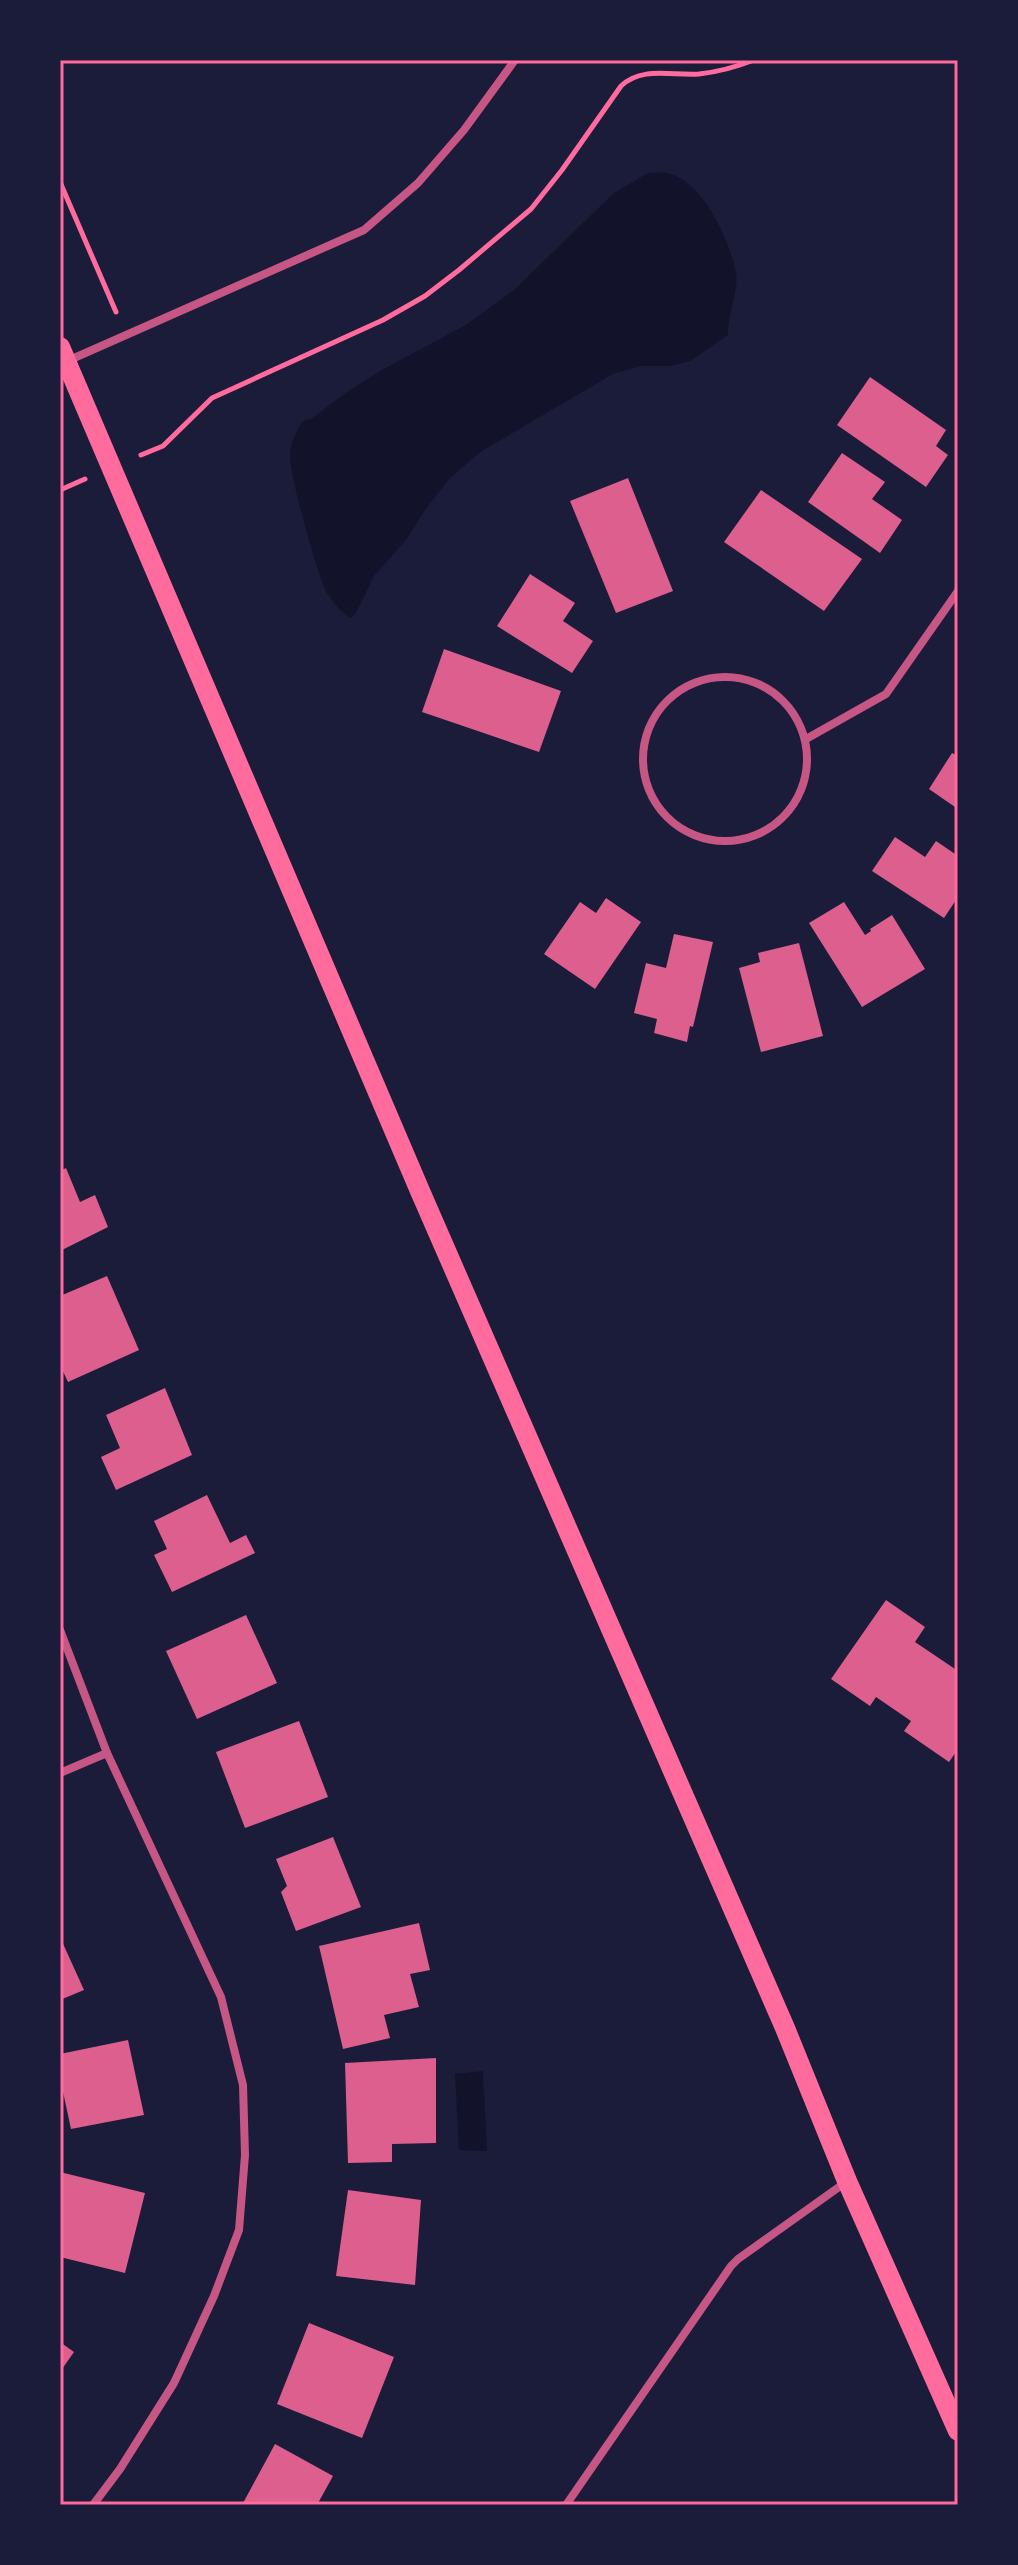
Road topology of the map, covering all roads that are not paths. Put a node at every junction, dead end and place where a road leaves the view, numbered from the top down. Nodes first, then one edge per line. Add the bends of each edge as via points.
1 (515, 60) edge
2 (62, 358) edge
3 (958, 591) edge
4 (806, 739) junction
5 (60, 1630) edge
6 (107, 1753) junction
7 (60, 1773) edge
8 (847, 2181) junction
9 (958, 2431) edge
10 (93, 2505) edge
11 (566, 2505) edge

1 - 2 street via 418,183 364,230
2 - 8 main road via 113,466
3 - 4 street via 886,694
4 - 4 street via 789,706 760,683 723,675 687,684 658,707 643,741 644,778 660,812 690,835 726,842 762,833 791,810 807,776
5 - 6 street
6 - 7 street
6 - 10 street via 221,1997 243,2085 245,2155 239,2230 214,2296 174,2383
8 - 9 main road
8 - 11 street via 738,2259 718,2282

